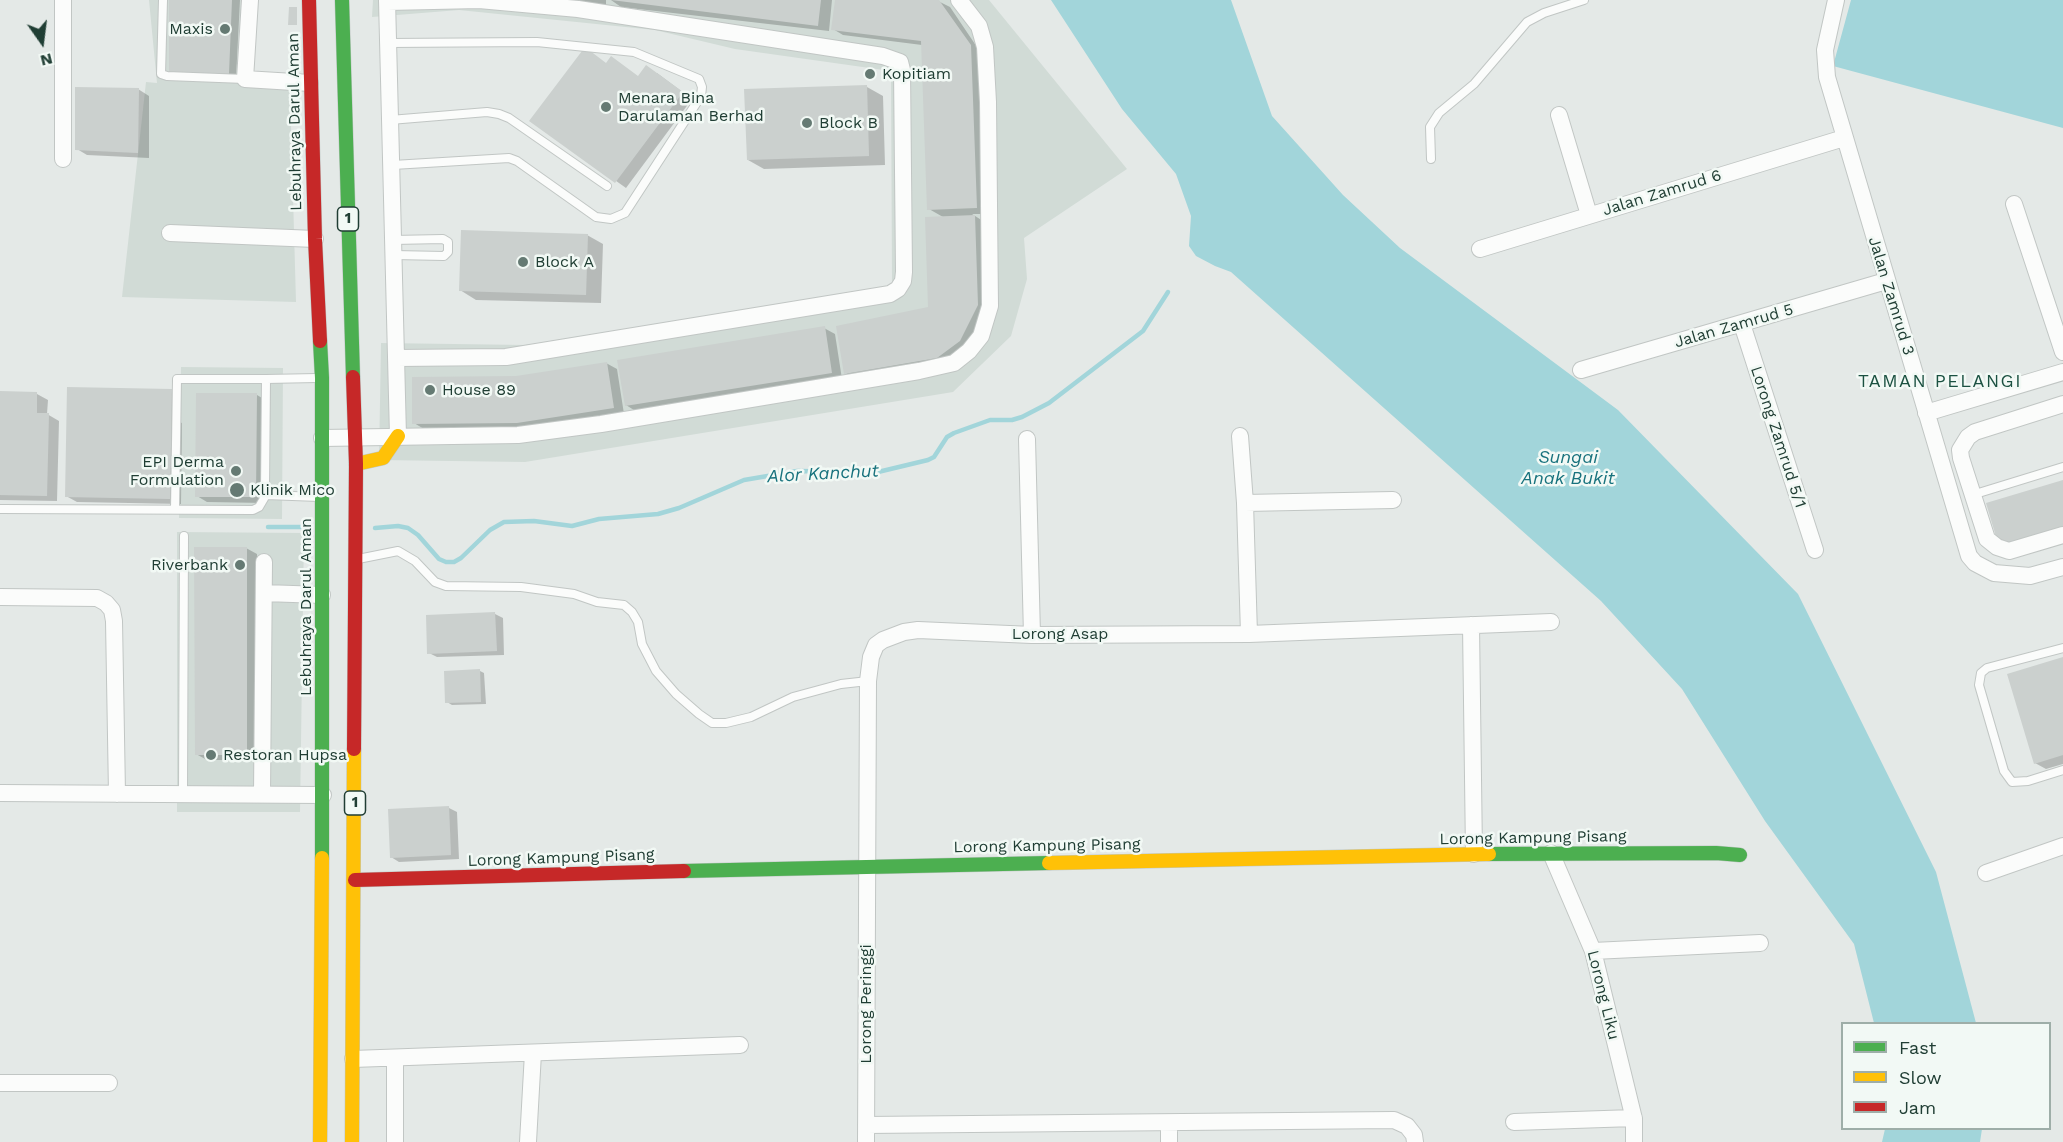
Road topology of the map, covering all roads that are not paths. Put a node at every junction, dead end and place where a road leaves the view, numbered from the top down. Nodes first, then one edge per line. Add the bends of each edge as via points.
1 (63, 0) edge
2 (163, 0) edge
3 (250, 0) edge
4 (309, 0) edge
5 (342, 0) edge
6 (959, 0) edge
7 (1584, 0) edge
8 (1836, 0) edge
9 (387, 1) edge
10 (388, 43) junction
11 (245, 79) junction
12 (310, 83) junction
13 (1559, 115) dead end
14 (390, 120) junction
15 (1844, 138) junction
16 (63, 159) dead end
17 (1431, 159) dead end
18 (393, 165) junction
19 (607, 186) dead end
20 (2014, 204) dead end
21 (1589, 215) junction
22 (170, 233) dead end
23 (315, 239) junction
24 (394, 247) junction
25 (1480, 249) dead end
26 (1886, 281) junction
27 (1742, 324) junction
28 (2063, 352) edge
29 (396, 358) junction
30 (1581, 370) dead end
31 (2063, 372) edge
32 (322, 378) junction
33 (266, 379) junction
34 (2063, 404) edge
35 (1926, 413) junction
36 (399, 436) junction
37 (1240, 436) dead end
38 (321, 438) junction
39 (354, 438) junction
40 (1027, 439) dead end
41 (356, 464) junction
42 (2063, 467) edge
43 (266, 495) junction
44 (1972, 495) junction
45 (322, 497) junction
46 (1393, 500) dead end
47 (1245, 503) junction
48 (0, 509) edge
49 (175, 509) junction
50 (2063, 535) edge
51 (184, 536) dead end
52 (1815, 550) dead end
53 (355, 560) junction
54 (264, 562) dead end
55 (2063, 567) edge
56 (264, 593) junction
57 (322, 595) junction
58 (0, 597) edge
59 (1551, 622) dead end
60 (1471, 626) junction
61 (1249, 634) junction
62 (1032, 635) junction
63 (2063, 648) edge
64 (868, 681) junction
65 (2063, 770) edge
66 (0, 793) edge
67 (117, 794) junction
68 (183, 794) junction
69 (262, 794) junction
70 (323, 795) junction
71 (2063, 846) edge
72 (1551, 853) junction
73 (1474, 854) junction
74 (1740, 855) dead end
75 (866, 866) junction
76 (1986, 873) dead end
77 (355, 880) junction
78 (1760, 943) dead end
79 (1593, 951) junction
80 (740, 1045) dead end
81 (532, 1053) junction
82 (395, 1058) junction
83 (353, 1059) junction
84 (0, 1083) edge
85 (109, 1083) dead end
86 (1634, 1118) junction
87 (1514, 1122) dead end
88 (1169, 1123) junction
89 (866, 1134) edge
90 (320, 1142) edge
91 (352, 1142) edge
92 (395, 1142) edge
93 (528, 1142) edge
94 (1169, 1142) edge
95 (1415, 1142) edge
96 (1634, 1142) edge

1 - 16 street
2 - 11 lane via 160,74
3 - 11 street
4 - 12 main road, Lebuhraya Darul Aman / 1
5 - 39 main road, 1
6 - 36 street via 979,26 985,47 990,306 981,336 954,363 695,409 518,435
7 - 17 lane via 1527,22 1474,84 1439,113 1430,127
8 - 15 street, Jalan Zamrud 3 via 1825,50 1827,77
9 - 10 street
9 - 29 street via 479,0 578,9 883,56 900,62 902,69 904,272 898,289 890,294 506,357
10 - 14 street
10 - 18 lane via 537,42 634,52 699,79 702,87 701,96 618,218 596,217 509,158
11 - 12 street
12 - 23 main road, Lebuhraya Darul Aman / 1
13 - 21 street
14 - 18 street
14 - 19 lane via 499,114
15 - 21 street, Jalan Zamrud 6
15 - 26 street, Jalan Zamrud 3
18 - 24 street
20 - 28 street
21 - 25 street, Jalan Zamrud 6
22 - 23 street
23 - 32 main road, Lebuhraya Darul Aman / 1
24 - 24 lane via 447,239 448,242 446,255
24 - 29 street
26 - 27 street, Jalan Zamrud 5
26 - 35 street, Jalan Zamrud 3
27 - 30 street, Jalan Zamrud 5
27 - 52 street, Lorong Zamrud 5/1
29 - 36 street
31 - 35 street
32 - 33 lane
32 - 38 main road, Lebuhraya Darul Aman / 1
33 - 43 lane
33 - 49 lane via 177,380
34 - 44 street via 1968,437 1960,450
35 - 55 street, Jalan Zamrud 3 via 1969,556 1975,563 1994,573 2030,576
36 - 39 street
36 - 41 main road via 383,458
37 - 47 street
38 - 39 street
38 - 45 main road, Lebuhraya Darul Aman / 1
39 - 41 main road, 1
40 - 62 street
41 - 53 main road, 1
42 - 44 lane
43 - 45 lane
43 - 49 lane via 253,510
44 - 50 street via 1987,539 1997,548 2009,551
45 - 57 main road, Lebuhraya Darul Aman / 1
46 - 47 street
47 - 61 street
48 - 49 lane
51 - 68 lane
53 - 64 lane via 398,551 415,561 435,582 446,586 521,587 624,605 638,622 642,644 656,671 676,694 712,723 751,717 793,697
53 - 77 main road, 1
54 - 56 street
56 - 57 street
56 - 69 street
57 - 70 main road, Lebuhraya Darul Aman / 1
58 - 67 street via 97,598 112,610
59 - 60 street, Lorong Asap
60 - 61 street, Lorong Asap
60 - 73 street
61 - 62 street, Lorong Asap
62 - 64 street, Lorong Asap via 904,632 876,645
63 - 65 lane via 1987,668 1981,673 1979,685 2004,771 2012,782
64 - 75 street, Lorong Asap
66 - 67 street
67 - 68 street
68 - 69 street
69 - 70 street
70 - 90 main road, Lebuhraya Darul Aman / 1
71 - 76 street
72 - 73 main road, Lorong Kampung Pisang
72 - 74 main road, Lorong Kampung Pisang
72 - 79 street, Lorong Liku
73 - 75 main road, Lorong Kampung Pisang
75 - 77 main road, Lorong Kampung Pisang
75 - 89 street, Lorong Peringgi
77 - 83 main road, 1
78 - 79 street
79 - 86 street, Lorong Liku
80 - 81 street
81 - 82 street
81 - 93 street
82 - 83 street
82 - 92 street
83 - 91 main road, 1
84 - 85 street
86 - 87 street
86 - 96 street, Lorong Liku
88 - 89 street
88 - 94 street
88 - 95 street via 1394,1120 1407,1126

